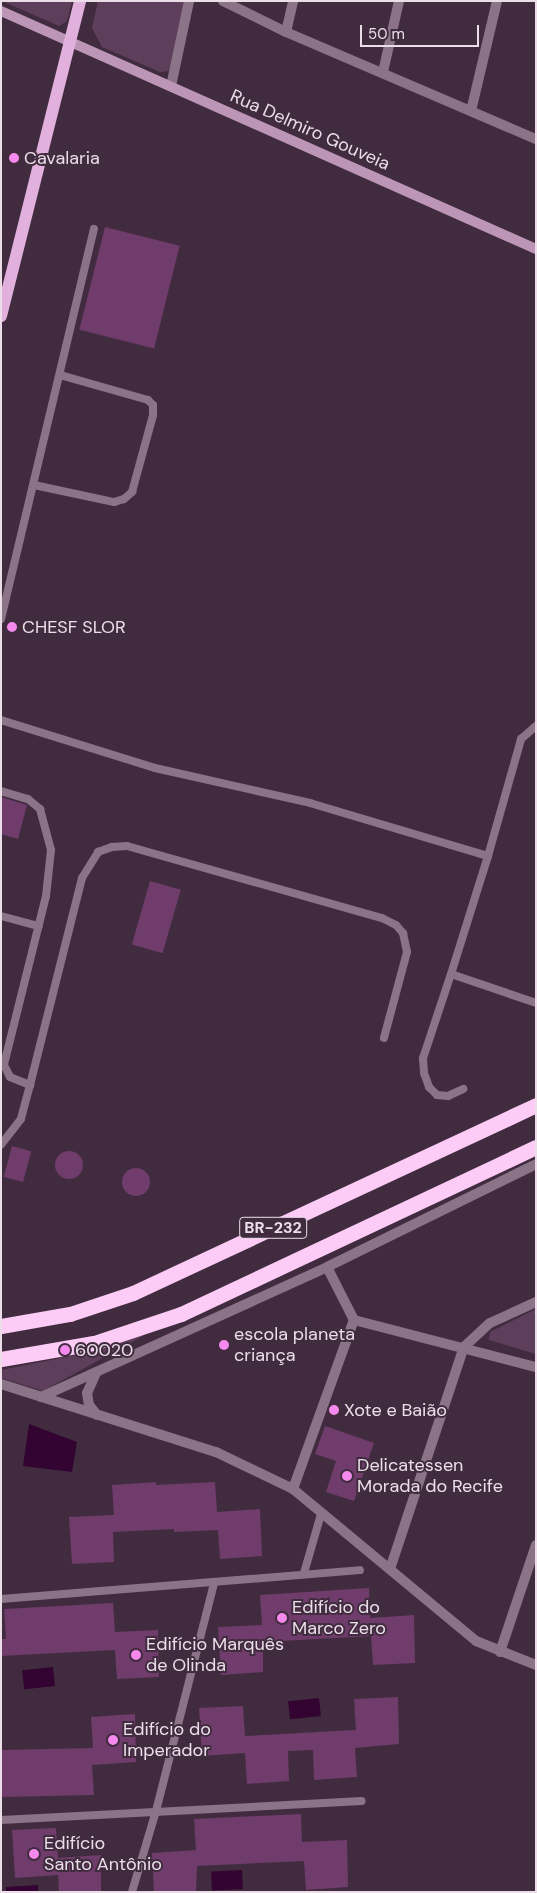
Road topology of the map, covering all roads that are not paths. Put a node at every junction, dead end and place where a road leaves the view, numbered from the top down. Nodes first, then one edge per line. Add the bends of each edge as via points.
1 (80, 1) edge
2 (189, 1) edge
3 (223, 1) edge
4 (293, 1) edge
5 (399, 1) edge
6 (496, 1) edge
7 (1, 11) edge
8 (286, 32) junction
9 (70, 41) junction
10 (383, 72) junction
11 (171, 86) junction
12 (471, 111) junction
13 (536, 140) edge
14 (94, 228) dead end
15 (536, 249) edge
16 (1, 316) edge
17 (60, 375) junction
18 (34, 485) junction
19 (1, 620) edge
20 (1, 720) edge
21 (536, 726) edge
22 (1, 791) edge
23 (488, 856) junction
24 (1, 916) edge
25 (39, 926) junction
26 (451, 974) junction
27 (536, 1003) edge
28 (384, 1038) dead end
29 (30, 1085) junction
30 (463, 1089) dead end
31 (536, 1105) edge
32 (1, 1145) edge
33 (536, 1146) edge
34 (536, 1164) edge
35 (327, 1267) junction
36 (536, 1302) edge
37 (354, 1320) junction
38 (1, 1326) edge
39 (464, 1347) junction
40 (1, 1360) edge
41 (536, 1367) edge
42 (97, 1372) junction
43 (1, 1384) edge
44 (41, 1397) junction
45 (99, 1416) junction
46 (293, 1489) junction
47 (321, 1514) junction
48 (536, 1545) edge
49 (390, 1569) junction
50 (360, 1570) dead end
51 (304, 1573) junction
52 (214, 1583) junction
53 (1, 1599) edge
54 (500, 1652) junction
55 (536, 1665) edge
56 (362, 1801) dead end
57 (156, 1810) junction
58 (1, 1820) edge
59 (132, 1892) edge

1 - 9 main road
2 - 11 street
3 - 8 street
4 - 8 street
5 - 10 street
6 - 12 street
7 - 9 street, Rua Delmiro Gouveia
8 - 10 street
9 - 11 street, Rua Delmiro Gouveia
9 - 16 main road
10 - 12 street
11 - 15 street, Rua Delmiro Gouveia
12 - 13 street
14 - 17 lane
17 - 18 lane
17 - 18 lane via 148,400 153,405 153,415 132,492 124,500 114,502
18 - 19 lane
20 - 23 lane via 155,768 310,803
21 - 23 lane via 521,739
22 - 25 lane via 34,803 44,818 50,857
23 - 26 lane
24 - 25 lane
25 - 29 lane via 4,1065 10,1077
26 - 27 lane
26 - 30 lane via 423,1058 424,1072 429,1087 437,1094 448,1096
28 - 29 lane via 407,952 403,933 396,924 136,849 112,847 98,852 82,878
29 - 32 lane via 21,1119
31 - 38 highway, BR-232 via 133,1293 70,1314
33 - 40 highway, BR-232 via 181,1314 94,1343
34 - 35 street
35 - 37 street
35 - 42 street
36 - 39 street via 490,1323
37 - 39 street
37 - 46 street
39 - 41 street
39 - 49 street
42 - 44 street
42 - 45 street via 86,1393 91,1409
43 - 44 street
44 - 45 street
45 - 46 street via 216,1452
46 - 47 street
47 - 49 street
47 - 51 lane
48 - 54 street
49 - 54 street via 476,1641
50 - 51 lane
51 - 52 lane
52 - 53 lane
52 - 57 lane
54 - 55 street
56 - 57 lane
57 - 58 lane
57 - 59 lane

